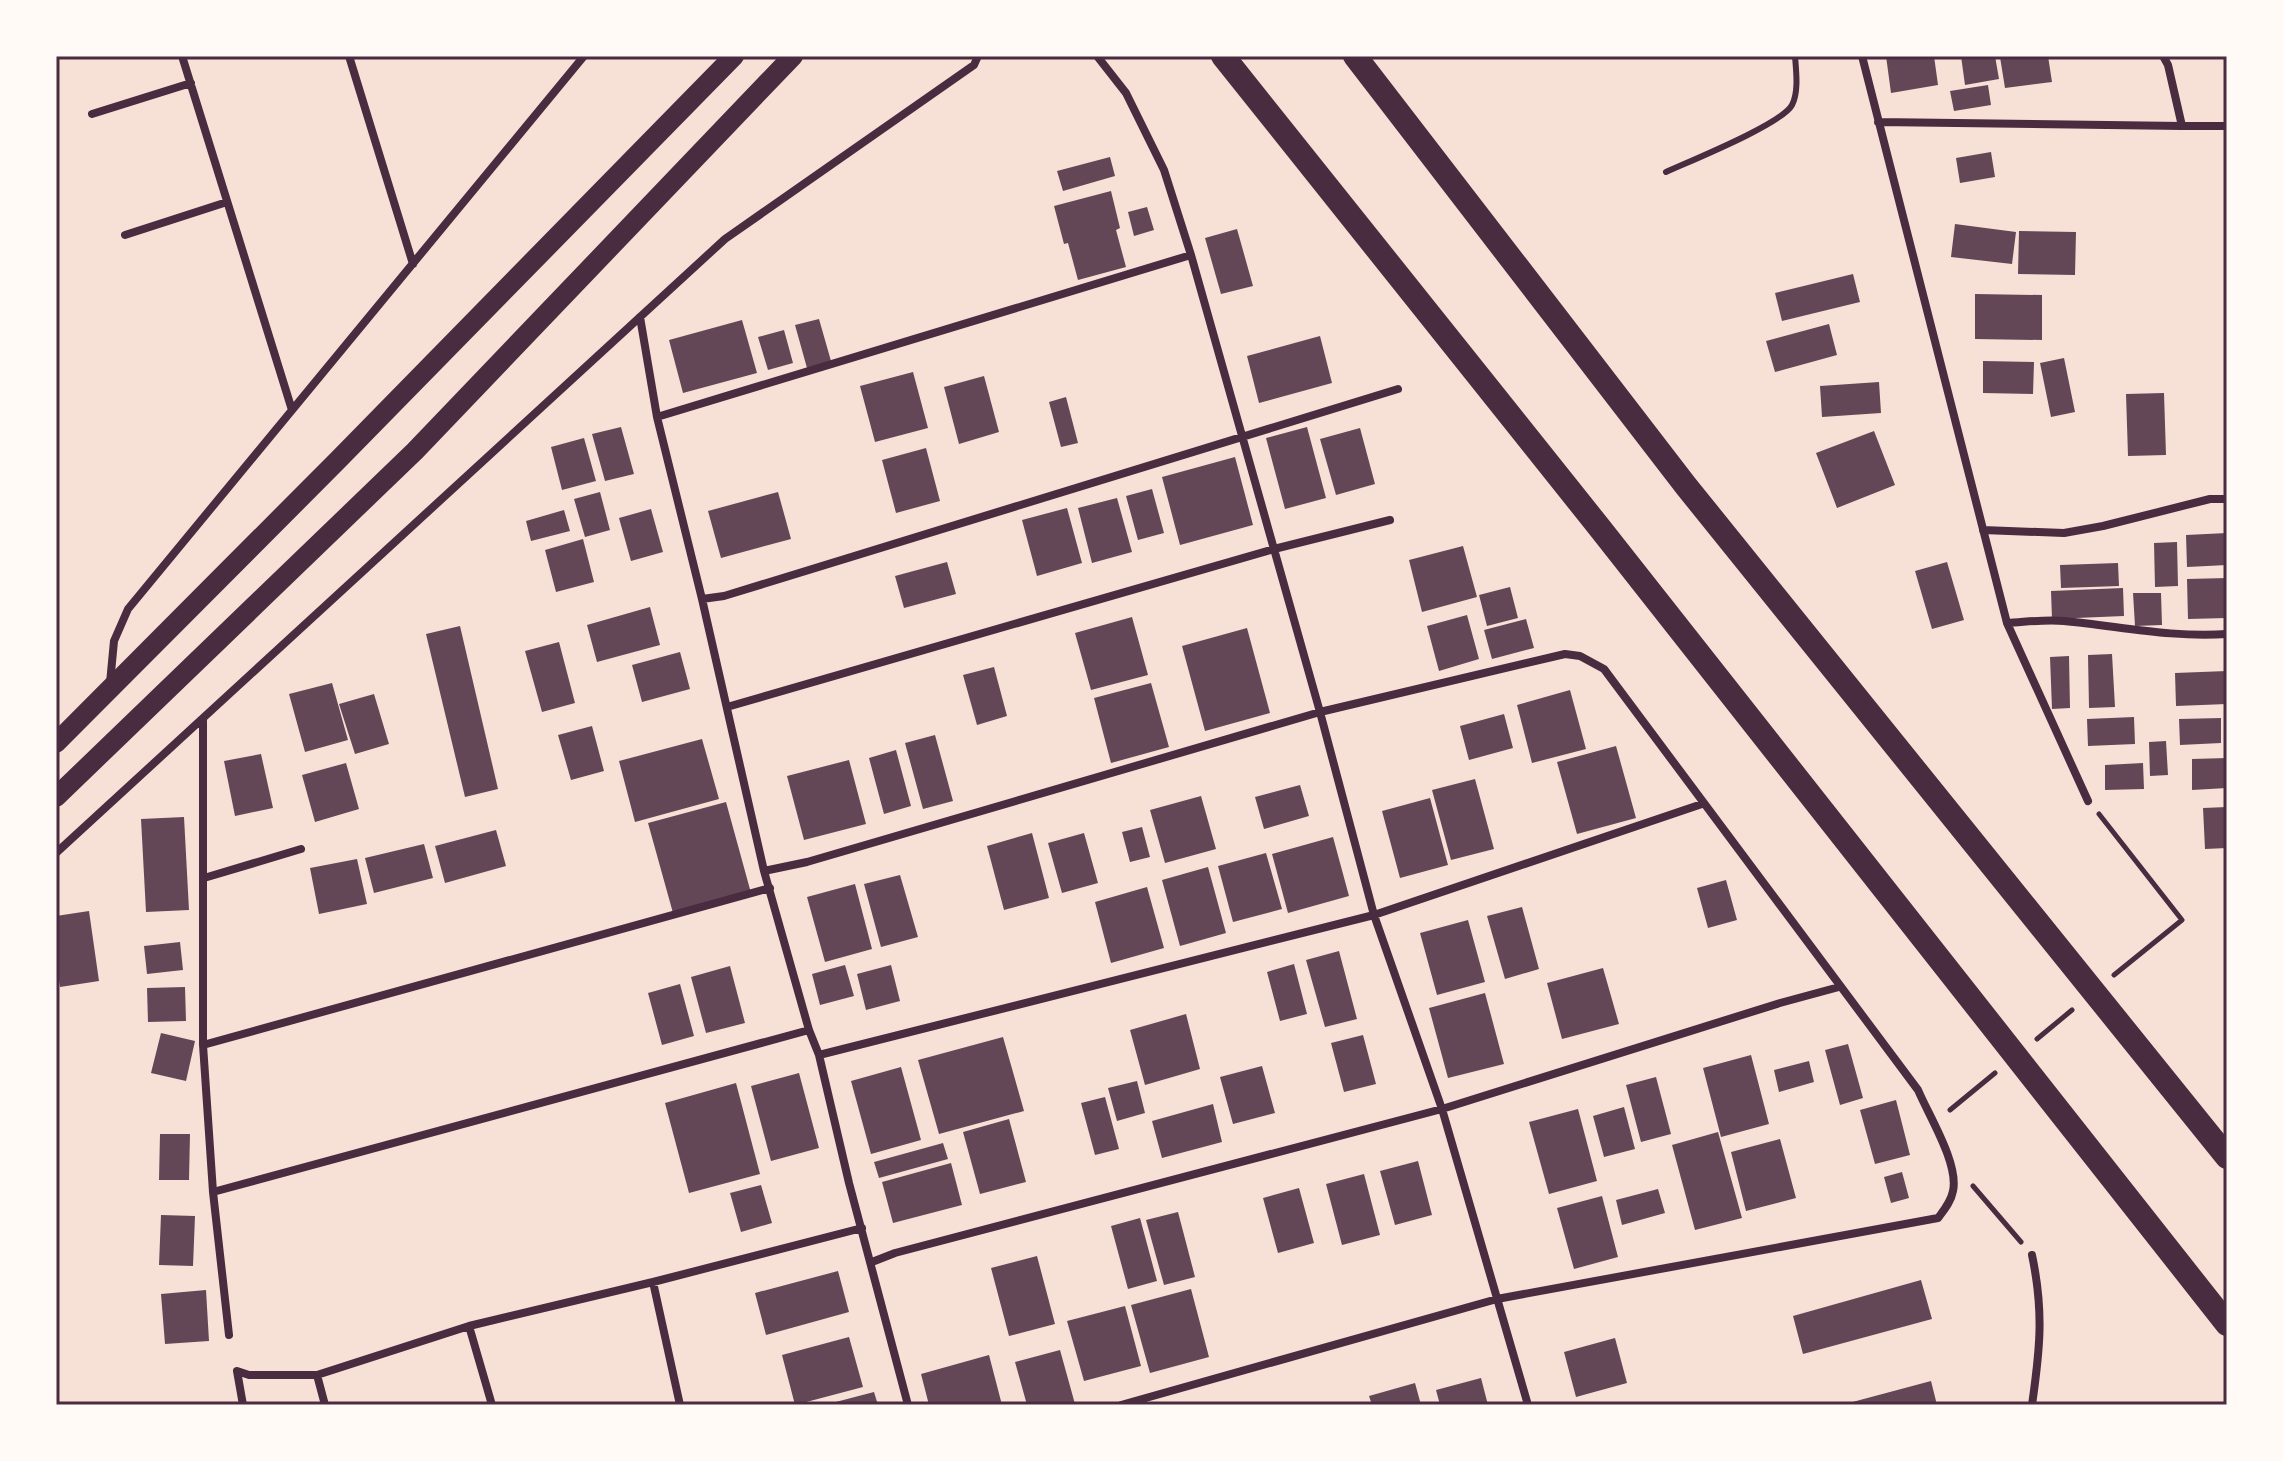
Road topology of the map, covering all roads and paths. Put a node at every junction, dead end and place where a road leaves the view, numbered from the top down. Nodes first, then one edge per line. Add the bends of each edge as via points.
1 (182, 56) edge
2 (349, 56) edge
3 (584, 56) edge
4 (734, 56) edge
5 (793, 56) edge
6 (978, 56) edge
7 (1097, 56) edge
8 (1223, 56) edge
9 (1355, 56) edge
10 (1795, 56) edge
11 (1862, 56) edge
12 (2163, 56) edge
13 (191, 83) junction
14 (92, 114) dead end
15 (1878, 122) junction
16 (2182, 126) junction
17 (2227, 126) edge
18 (1666, 172) dead end
19 (227, 202) junction
20 (125, 235) dead end
21 (1191, 255) junction
22 (413, 264) junction
23 (640, 317) junction
24 (1398, 389) dead end
25 (292, 410) junction
26 (657, 417) junction
27 (1243, 435) junction
28 (2227, 499) edge
29 (1390, 520) dead end
30 (1983, 530) junction
31 (1274, 549) junction
32 (702, 599) junction
33 (2007, 623) junction
34 (2227, 634) edge
35 (110, 688) junction
36 (727, 707) junction
37 (1320, 712) junction
38 (203, 721) junction
39 (56, 743) edge
40 (56, 797) edge
41 (2088, 801) joint
42 (1702, 804) junction
43 (301, 849) dead end
44 (56, 853) edge
45 (764, 871) junction
46 (204, 878) junction
47 (770, 888) junction
48 (1374, 915) junction
49 (2108, 980) dead end
50 (1839, 987) junction
51 (2084, 1000) dead end
52 (809, 1030) junction
53 (2035, 1040) dead end
54 (203, 1045) junction
55 (819, 1055) junction
56 (1998, 1071) dead end
57 (1442, 1109) junction
58 (1949, 1111) dead end
59 (2227, 1157) edge
60 (1964, 1176) dead end
61 (213, 1192) junction
62 (862, 1228) junction
63 (2032, 1255) joint
64 (872, 1262) junction
65 (653, 1282) junction
66 (1497, 1299) junction
67 (2227, 1324) edge
68 (469, 1326) junction
69 (229, 1335) dead end
70 (317, 1375) junction
71 (243, 1405) edge
72 (325, 1405) edge
73 (492, 1405) edge
74 (680, 1405) edge
75 (908, 1405) edge
76 (1121, 1405) edge
77 (1528, 1405) edge
78 (2032, 1405) edge

1 - 13 street
2 - 22 street
3 - 22 street
4 - 35 main road
5 - 40 main road via 415,451
6 - 23 street via 974,65 725,239
7 - 21 street via 1126,93 1164,170
8 - 67 highway
9 - 59 highway via 1686,486
10 - 18 lane via 1792,106 1777,120
11 - 15 street
12 - 16 street
13 - 14 street
13 - 19 street
15 - 16 street
15 - 30 street
16 - 17 street
19 - 20 street
19 - 25 street
21 - 26 street
21 - 27 street
22 - 25 street
23 - 26 street
23 - 38 street
24 - 27 street
25 - 35 street via 128,609 114,641
26 - 32 street
27 - 31 street
27 - 32 street
28 - 30 street via 2064,533
29 - 31 street
30 - 33 street
31 - 36 street
31 - 37 street
32 - 36 street
33 - 34 street via 2061,621 2157,633
33 - 41 street
35 - 39 main road
36 - 45 street
37 - 42 street via 1565,654 1580,656 1604,669
37 - 45 street
37 - 48 street
38 - 44 street
38 - 46 street
41 - 49 path via 2182,920
42 - 48 street
42 - 50 street
43 - 46 street
45 - 47 street
46 - 54 street
47 - 52 street
47 - 54 street
48 - 55 street
48 - 57 street
50 - 57 street
50 - 66 street via 1918,1090 1951,1163 1954,1189 1938,1218
51 - 53 path
52 - 55 street
52 - 61 street
54 - 61 street
55 - 62 street
56 - 58 path
57 - 64 street
57 - 66 street
60 - 63 path
61 - 69 street
62 - 64 street
62 - 65 street
63 - 78 street via 2040,1294 2040,1348
64 - 75 street
65 - 68 street
65 - 74 street
66 - 76 street
66 - 77 street
68 - 70 street
68 - 73 street
70 - 71 street via 237,1371
70 - 72 street

